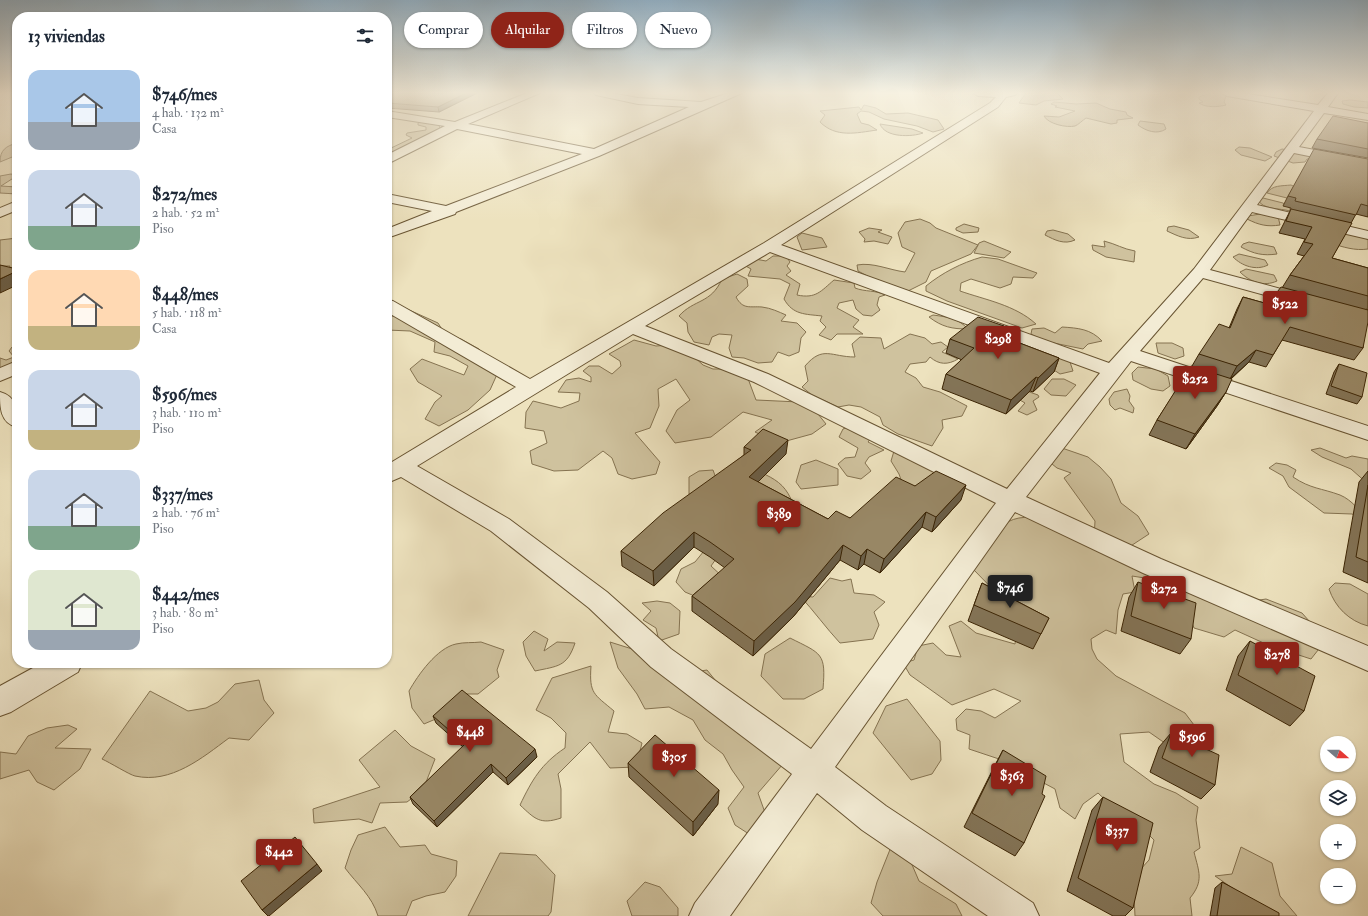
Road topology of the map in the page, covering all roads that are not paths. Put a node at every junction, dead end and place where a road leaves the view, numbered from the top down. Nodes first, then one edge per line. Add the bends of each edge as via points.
1 (435, 136) edge
2 (509, 136) edge
3 (634, 136) edge
4 (945, 136) edge
5 (1301, 136) edge
6 (1291, 149) junction
7 (595, 153) junction
8 (392, 157) edge
9 (1368, 164) edge
10 (392, 199) edge
11 (416, 205) junction
12 (12, 207) edge
13 (1248, 207) junction
14 (451, 211) junction
15 (0, 213) edge
16 (392, 230) edge
17 (392, 232) edge
18 (1368, 235) edge
19 (769, 246) junction
20 (1200, 272) junction
21 (1322, 306) edge
22 (392, 308) edge
23 (631, 328) junction
24 (1127, 354) junction
25 (12, 369) edge
26 (1112, 371) junction
27 (0, 375) edge
28 (530, 387) junction
29 (0, 398) edge
30 (12, 415) edge
31 (1368, 433) edge
32 (394, 471) edge
33 (1011, 500) junction
34 (1368, 659) edge
35 (59, 668) edge
36 (0, 702) edge
37 (814, 771) junction
38 (708, 916) edge
39 (1020, 916) edge

1 - 8 street
2 - 7 street
3 - 7 street
4 - 19 street
5 - 6 street
6 - 9 street
6 - 13 street
7 - 14 street
10 - 11 street
11 - 14 street
11 - 16 street via 416,212
12 - 15 street
13 - 18 street
13 - 20 street
14 - 17 street
19 - 23 street
19 - 26 street
20 - 21 street
20 - 24 street
22 - 28 street
23 - 28 street
23 - 33 street via 761,378
24 - 26 street
24 - 31 street
25 - 27 street
26 - 33 street
28 - 32 street
29 - 30 street
32 - 37 street via 500,525 598,600 661,658
33 - 34 street via 1152,566
33 - 37 street
35 - 36 street
37 - 38 street
37 - 39 street via 874,818

